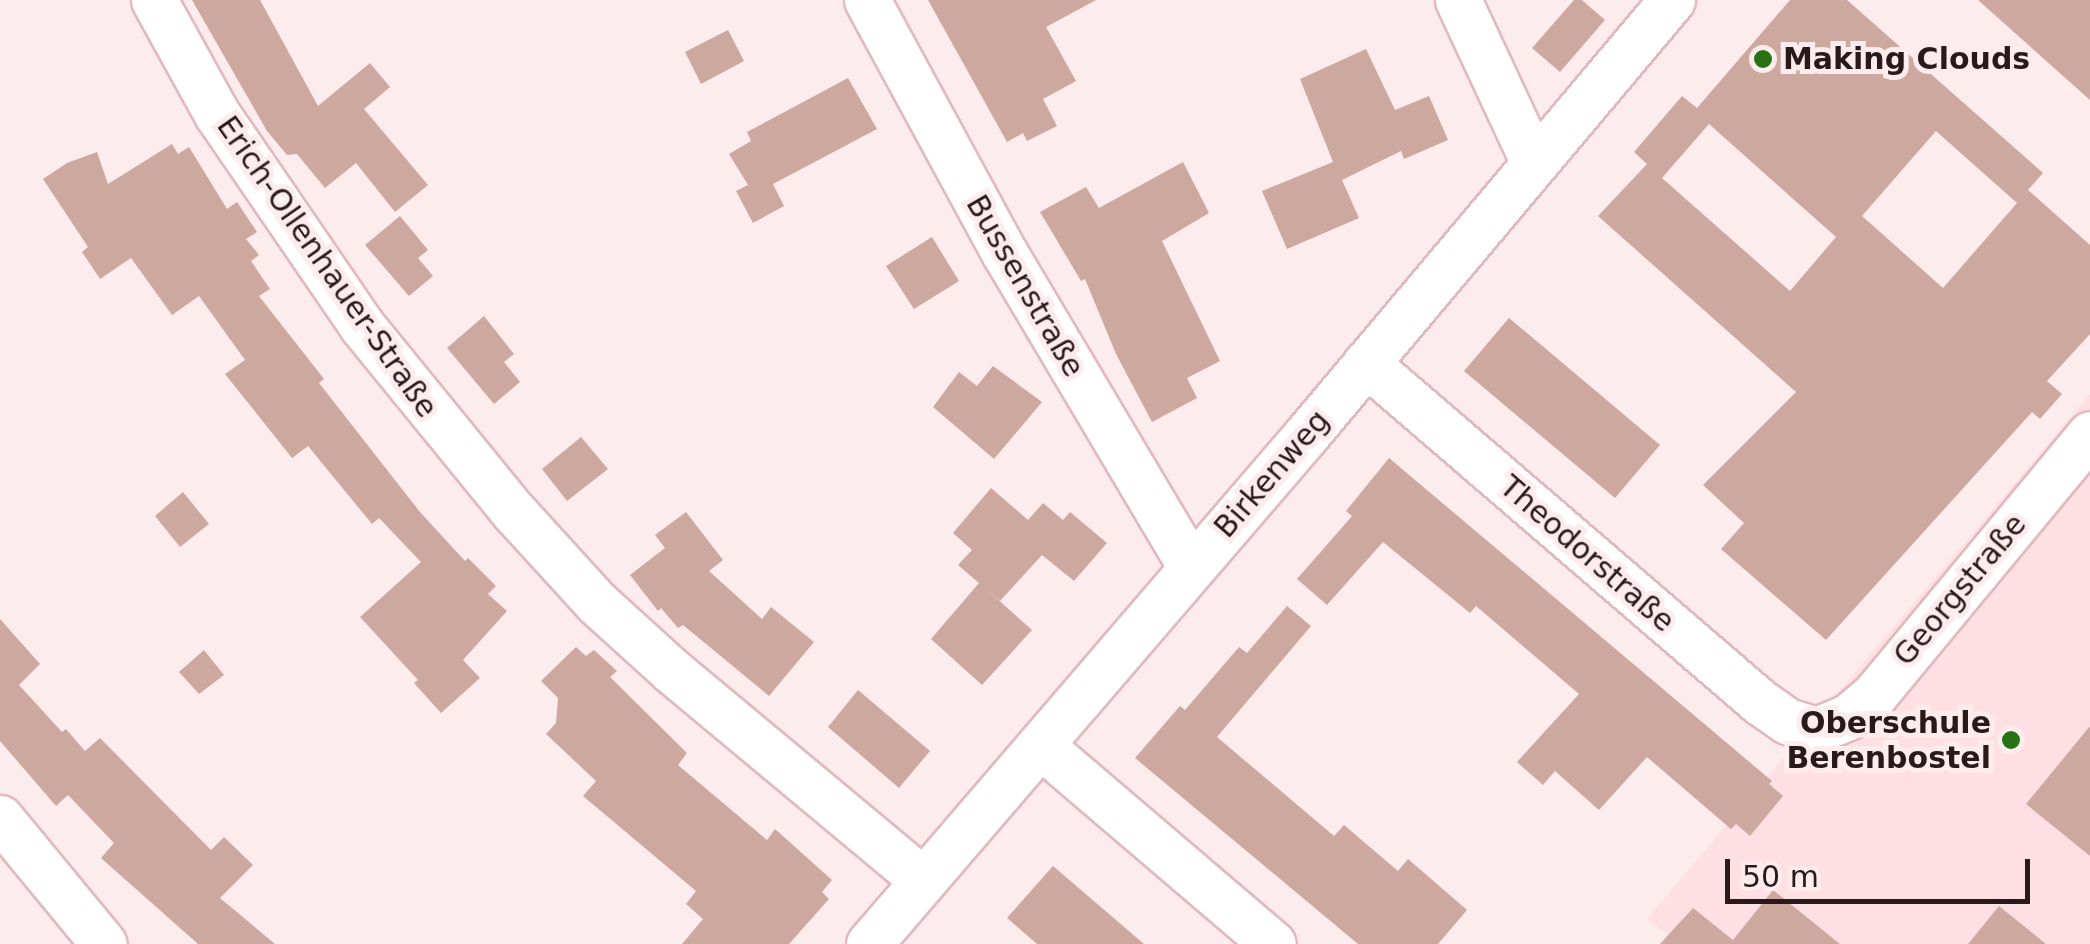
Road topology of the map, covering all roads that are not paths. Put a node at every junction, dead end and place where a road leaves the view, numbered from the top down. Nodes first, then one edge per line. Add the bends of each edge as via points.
1 (154, 0) edge
2 (868, 0) edge
3 (1458, 0) edge
4 (1672, 0) edge
5 (1534, 163) junction
6 (1383, 378) junction
7 (2090, 434) edge
8 (1191, 567) junction
9 (1817, 730) joint
10 (1040, 745) junction
11 (0, 818) edge
12 (923, 880) junction
13 (104, 944) edge
14 (868, 944) edge
15 (1273, 944) edge

1 - 12 street, Erich-Ollenhauer-Straße via 217,114 362,326 513,510 660,660
2 - 8 street, Bussenstraße via 995,237
3 - 5 street
4 - 5 street, Birkenweg
5 - 6 street, Birkenweg
6 - 8 street, Birkenweg
6 - 9 street, Theodorstraße via 1760,702
7 - 9 street, Georgstraße via 1875,694 1848,717
8 - 10 street, Birkenweg
10 - 12 street, Birkenweg
10 - 15 street
11 - 13 street
12 - 14 street, Birkenweg

